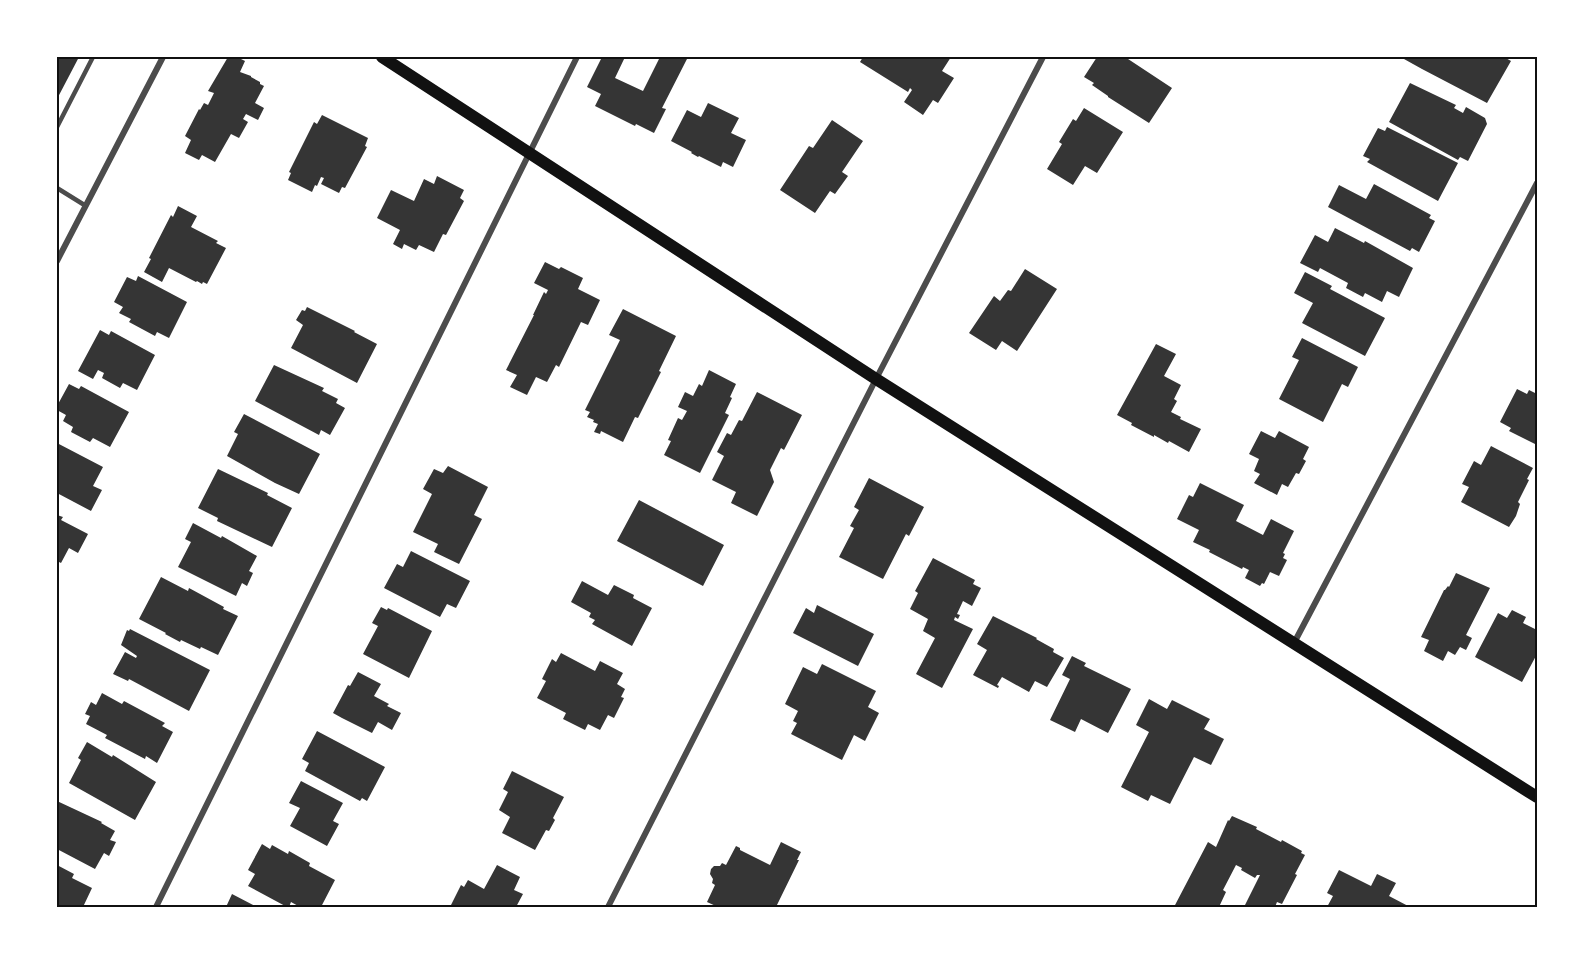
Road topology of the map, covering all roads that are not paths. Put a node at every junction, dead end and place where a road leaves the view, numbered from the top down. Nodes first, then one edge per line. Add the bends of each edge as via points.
1 (93, 57) edge
2 (164, 57) edge
3 (382, 57) edge
4 (577, 57) edge
5 (1042, 57) edge
6 (57, 127) edge
7 (530, 152) junction
8 (1537, 183) edge
9 (57, 188) edge
10 (86, 206) junction
11 (57, 261) edge
12 (876, 379) junction
13 (1294, 643) junction
14 (1537, 797) edge
15 (156, 907) edge
16 (608, 907) edge

1 - 6 lane
2 - 10 street
3 - 7 main road
4 - 7 street
5 - 12 street
7 - 12 main road
7 - 15 street
8 - 13 street
9 - 10 lane
10 - 11 street
12 - 13 main road
12 - 16 street
13 - 14 main road

